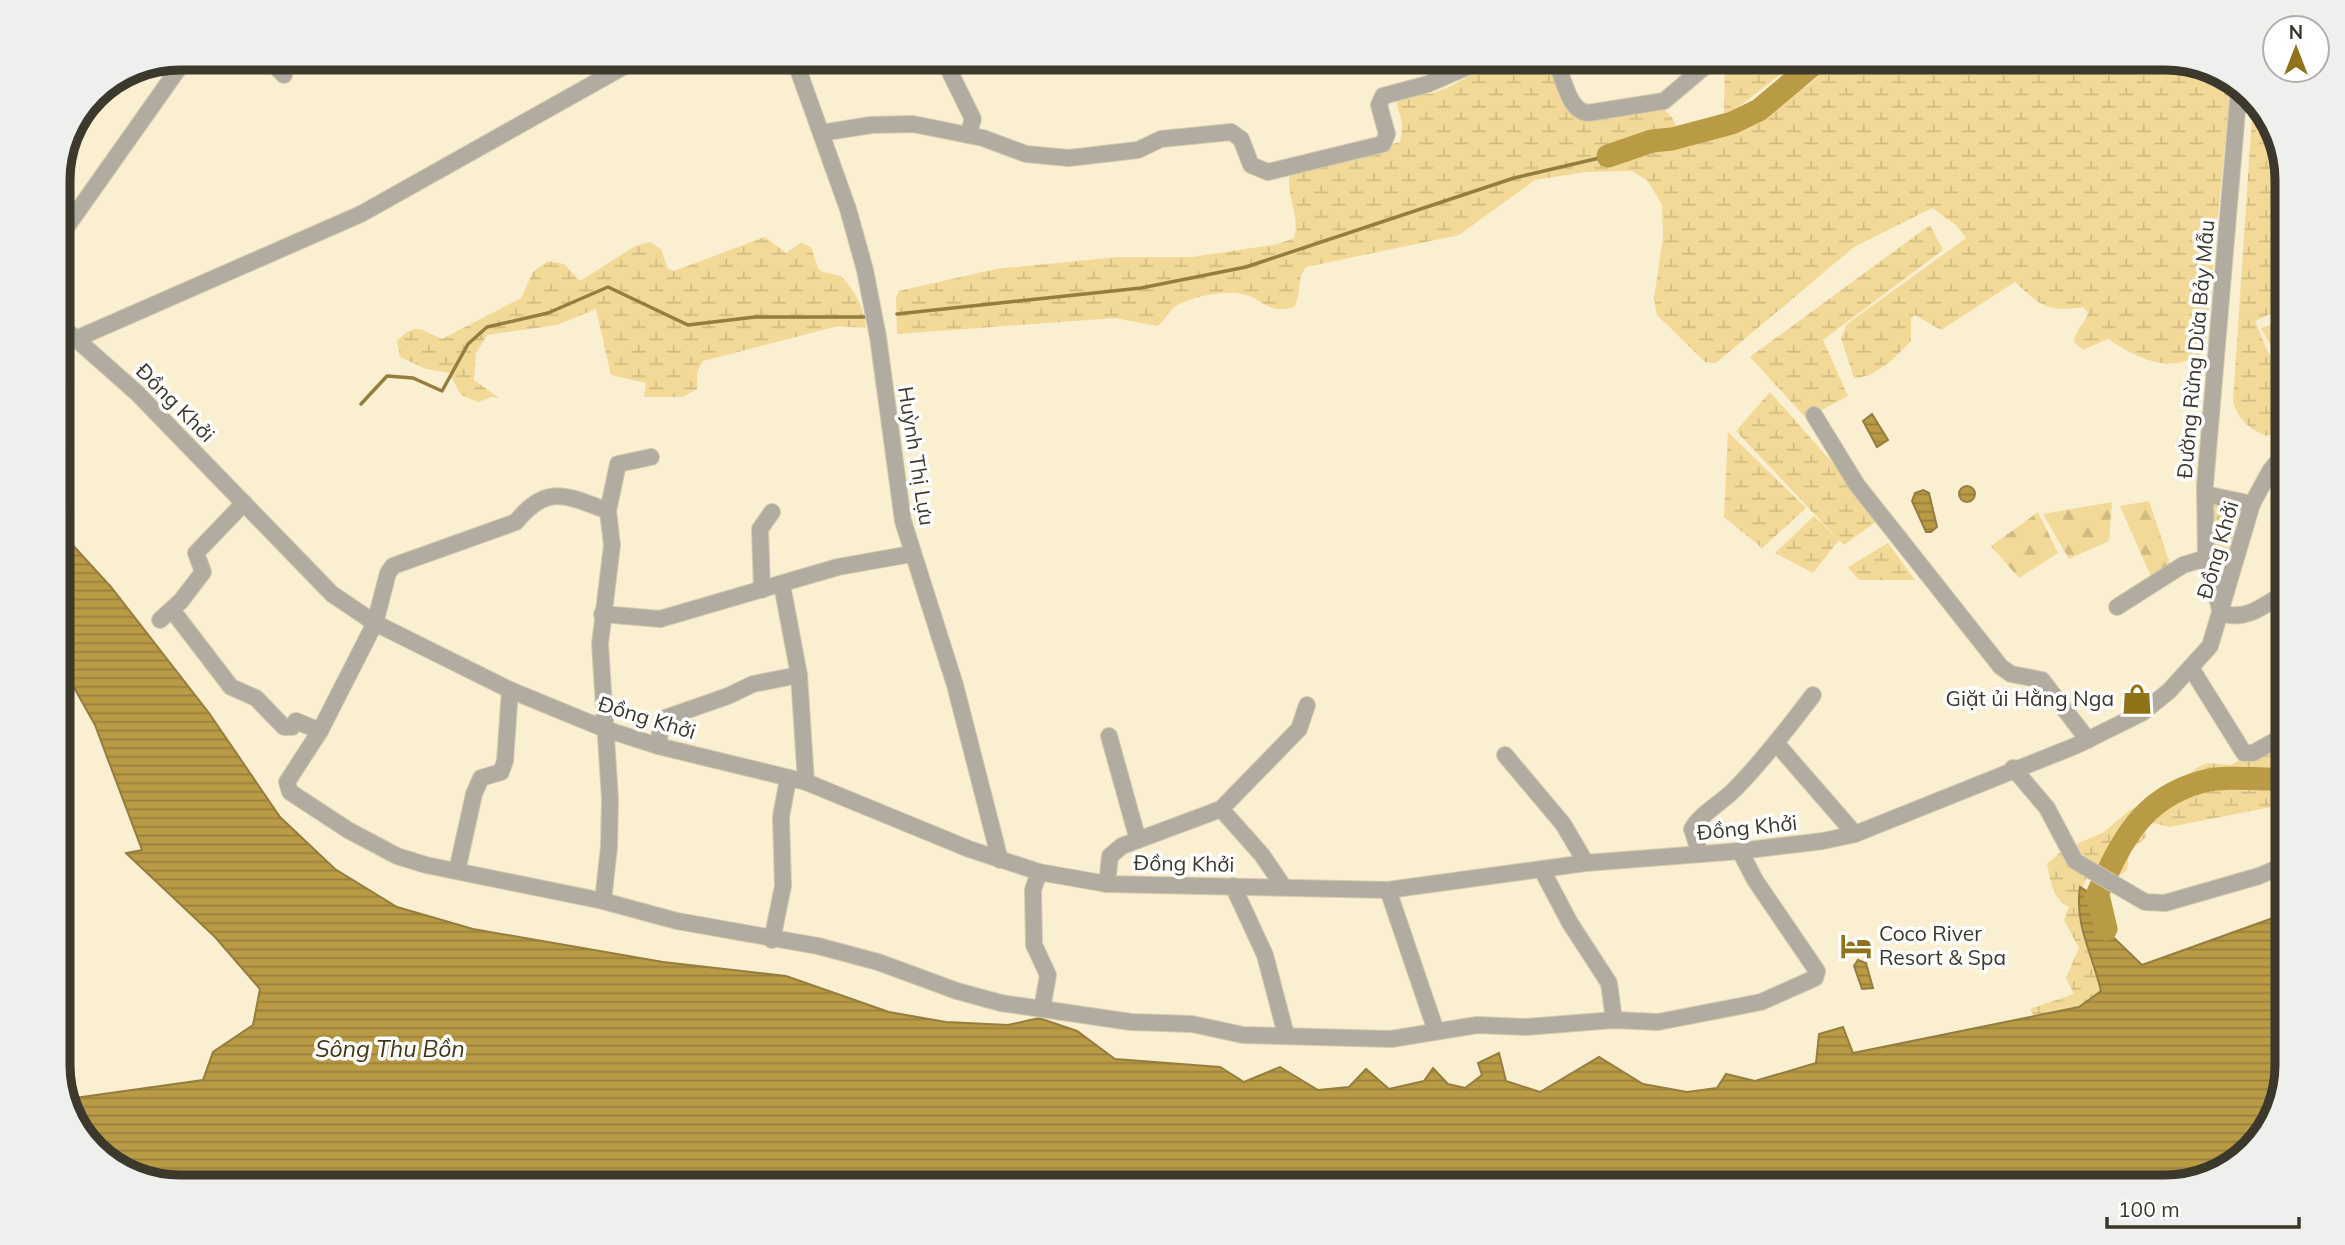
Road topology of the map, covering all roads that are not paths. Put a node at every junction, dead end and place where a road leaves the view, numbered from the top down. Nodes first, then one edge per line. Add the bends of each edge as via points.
1 (177, 70) edge
2 (279, 70) edge
3 (606, 70) edge
4 (617, 70) edge
5 (798, 70) edge
6 (949, 70) edge
7 (1459, 70) edge
8 (1559, 70) edge
9 (1701, 70) edge
10 (610, 74) junction
11 (284, 75) dead end
12 (2238, 98) edge
13 (821, 133) junction
14 (968, 135) junction
15 (70, 222) edge
16 (70, 332) edge
17 (78, 338) junction
18 (1815, 415) dead end
19 (651, 457) dead end
20 (2275, 465) edge
21 (2205, 494) junction
22 (244, 503) junction
23 (2252, 504) junction
24 (608, 511) junction
25 (772, 512) dead end
26 (911, 554) junction
27 (2206, 558) junction
28 (782, 585) junction
29 (762, 590) junction
30 (2275, 598) edge
31 (2117, 607) dead end
32 (2221, 612) junction
33 (602, 614) junction
34 (375, 622) junction
35 (2191, 668) junction
36 (799, 675) junction
37 (510, 690) junction
38 (1813, 695) dead end
39 (1307, 705) dead end
40 (605, 729) junction
41 (320, 731) junction
42 (1109, 736) dead end
43 (2088, 740) junction
44 (2275, 740) edge
45 (1776, 743) junction
46 (658, 746) junction
47 (1505, 755) dead end
48 (2013, 768) junction
49 (788, 779) junction
50 (806, 782) junction
51 (1221, 809) junction
52 (1855, 834) junction
53 (1138, 840) junction
54 (1740, 851) junction
55 (1700, 854) junction
56 (1000, 860) junction
57 (1586, 863) junction
58 (2275, 869) edge
59 (1542, 870) junction
60 (457, 871) junction
61 (1039, 872) junction
62 (1107, 884) junction
63 (1233, 886) junction
64 (1283, 886) junction
65 (1388, 890) junction
66 (603, 901) junction
67 (772, 940) junction
68 (1042, 1009) junction
69 (1614, 1020) junction
70 (1436, 1031) junction
71 (1286, 1035) junction

1 - 15 street
2 - 11 street
3 - 10 street
4 - 10 street
5 - 13 street, Huỳnh Thị Lựu
6 - 14 street via 973,119
7 - 14 street via 1383,96 1379,105 1387,135 1383,144 1268,172 1251,165 1241,139 1231,132 1161,139 1138,150 1069,158 1026,154
8 - 9 street via 1576,108 1591,113 1664,101
10 - 17 street via 361,214
12 - 21 street, Đường Rừng Dừa Bảy Mẫu
13 - 14 street via 898,123
13 - 26 street, Huỳnh Thị Lựu via 848,209 871,296 896,489
16 - 17 street, Đồng Khởi
17 - 22 street, Đồng Khởi
18 - 43 street via 1857,485 2001,667 2011,674 2042,680
19 - 24 street via 618,464
20 - 23 street, Đồng Khởi
21 - 23 street
21 - 27 street, Đường Rừng Dừa Bảy Mẫu
22 - 34 street, Đồng Khởi via 332,594
22 - 41 street via 196,553 204,570 166,615 231,687 256,698 284,727 292,727 296,721
23 - 32 street, Đồng Khởi
24 - 33 street via 612,545
24 - 34 street via 561,494 542,498 529,505 516,522 393,566
25 - 29 street via 760,529
26 - 28 street via 838,567
26 - 56 street, Huỳnh Thị Lựu via 955,685
27 - 31 street via 2183,565
27 - 32 street, Đường Rừng Dừa Bảy Mẫu
28 - 29 street
28 - 36 street
29 - 33 street via 660,619
30 - 32 street via 2246,616
32 - 35 street, Đồng Khởi via 2210,646
33 - 40 street
34 - 37 street, Đồng Khởi
34 - 41 street
35 - 43 street, Đồng Khởi via 2142,713
35 - 44 street via 2244,753
36 - 46 street via 753,684 662,719
36 - 50 street
37 - 40 street, Đồng Khởi
37 - 60 street via 505,761 501,772 481,778 474,794
38 - 45 street
39 - 51 street via 1299,729
40 - 46 street, Đồng Khởi
40 - 66 street via 610,799
41 - 60 street via 287,782 290,792 397,856
42 - 53 street
43 - 48 street, Đồng Khởi
45 - 52 street
45 - 55 street via 1722,803 1696,821 1692,829
46 - 49 street, Đồng Khởi
47 - 57 street via 1563,824
48 - 52 street, Đồng Khởi
48 - 58 street via 2047,808 2076,861 2151,904
49 - 50 street, Đồng Khởi
49 - 67 street via 781,817 783,886
50 - 56 street, Đồng Khởi
51 - 53 street
51 - 64 street
52 - 54 street, Đồng Khởi
53 - 62 street via 1110,856
54 - 55 street, Đồng Khởi
54 - 69 street via 1814,964 1816,977 1783,994 1734,1008 1658,1022
55 - 57 street, Đồng Khởi
56 - 61 street, Đồng Khởi
57 - 59 street, Đồng Khởi
59 - 65 street, Đồng Khởi
59 - 69 street via 1609,983
60 - 66 street
61 - 62 street, Đồng Khởi
61 - 68 street via 1033,890 1034,946 1048,975
62 - 63 street, Đồng Khởi
63 - 64 street, Đồng Khởi
63 - 71 street via 1265,955
64 - 65 street, Đồng Khởi
65 - 70 street
66 - 67 street
67 - 68 street via 818,946 986,1000
68 - 71 street via 1131,1022 1192,1024 1243,1035
69 - 70 street via 1526,1027 1477,1024
70 - 71 street via 1391,1039

